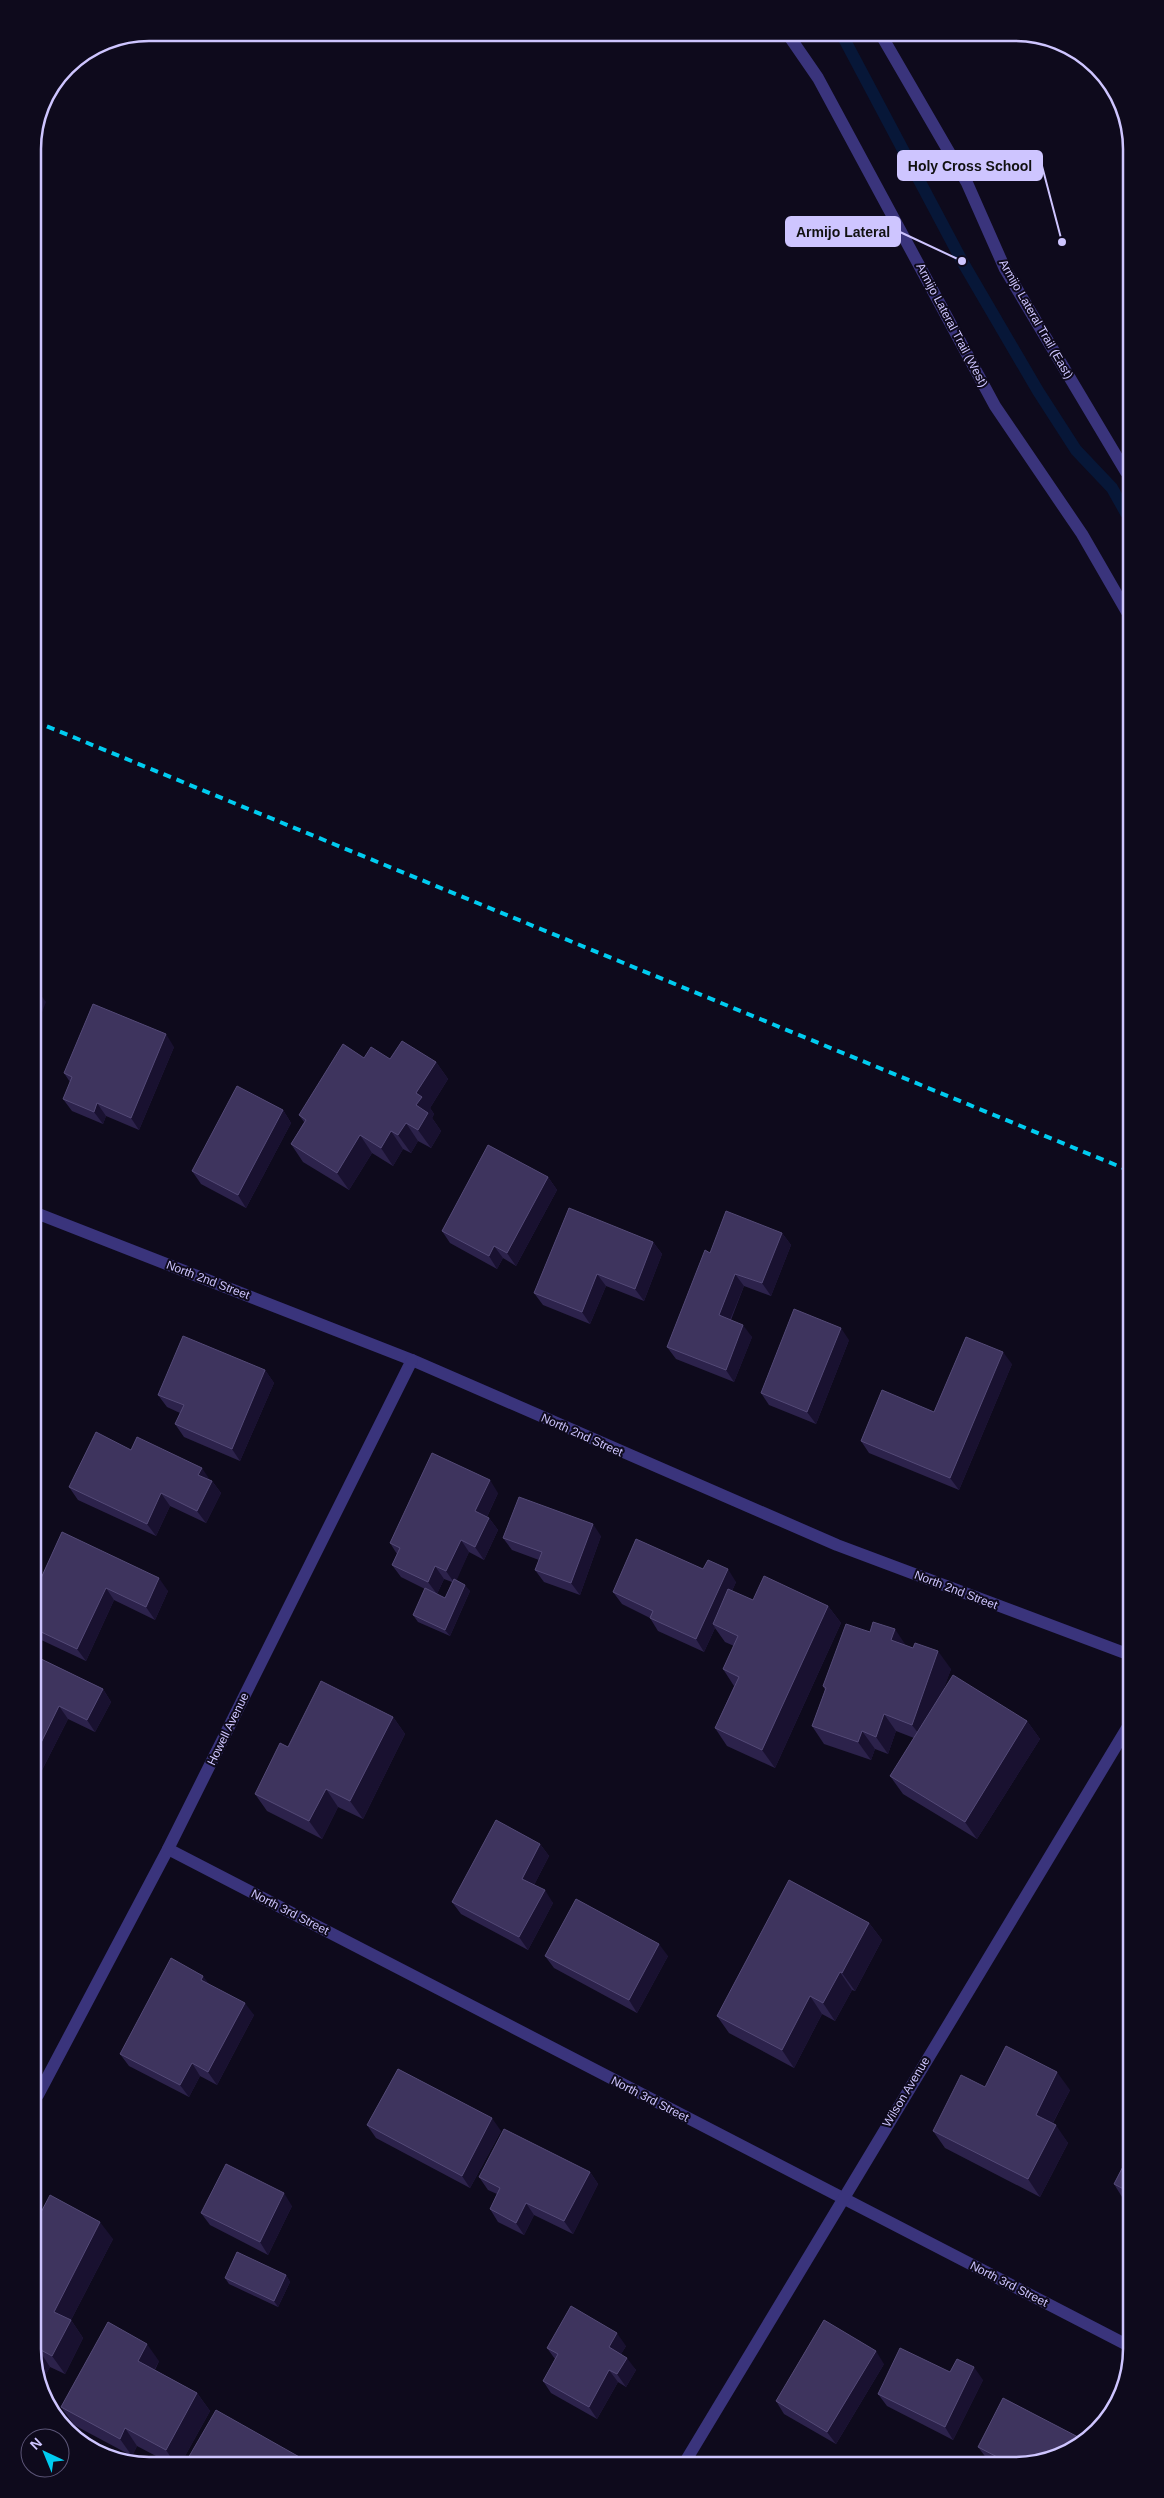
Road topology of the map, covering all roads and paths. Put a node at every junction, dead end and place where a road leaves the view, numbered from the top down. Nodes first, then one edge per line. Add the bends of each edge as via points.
1 (793, 41) edge
2 (885, 41) edge
3 (1123, 467) edge
4 (1123, 605) edge
5 (41, 1215) edge
6 (412, 1360) junction
7 (1123, 1652) edge
8 (1123, 1735) edge
9 (168, 1849) junction
10 (41, 2088) edge
11 (842, 2199) junction
12 (1123, 2342) edge
13 (688, 2457) edge

1 - 4 street, Armijo Lateral Trail (West) via 818,78 995,406 1082,534
2 - 3 street, Armijo Lateral Trail (East) via 967,183 1005,269
5 - 6 street, North 2nd Street
6 - 7 street, North 2nd Street via 837,1545
6 - 9 street, Howell Avenue
8 - 11 street, Wilson Avenue
9 - 10 street, Howell Avenue
9 - 11 street, North 3rd Street
11 - 12 street, North 3rd Street
11 - 13 street, Wilson Avenue

